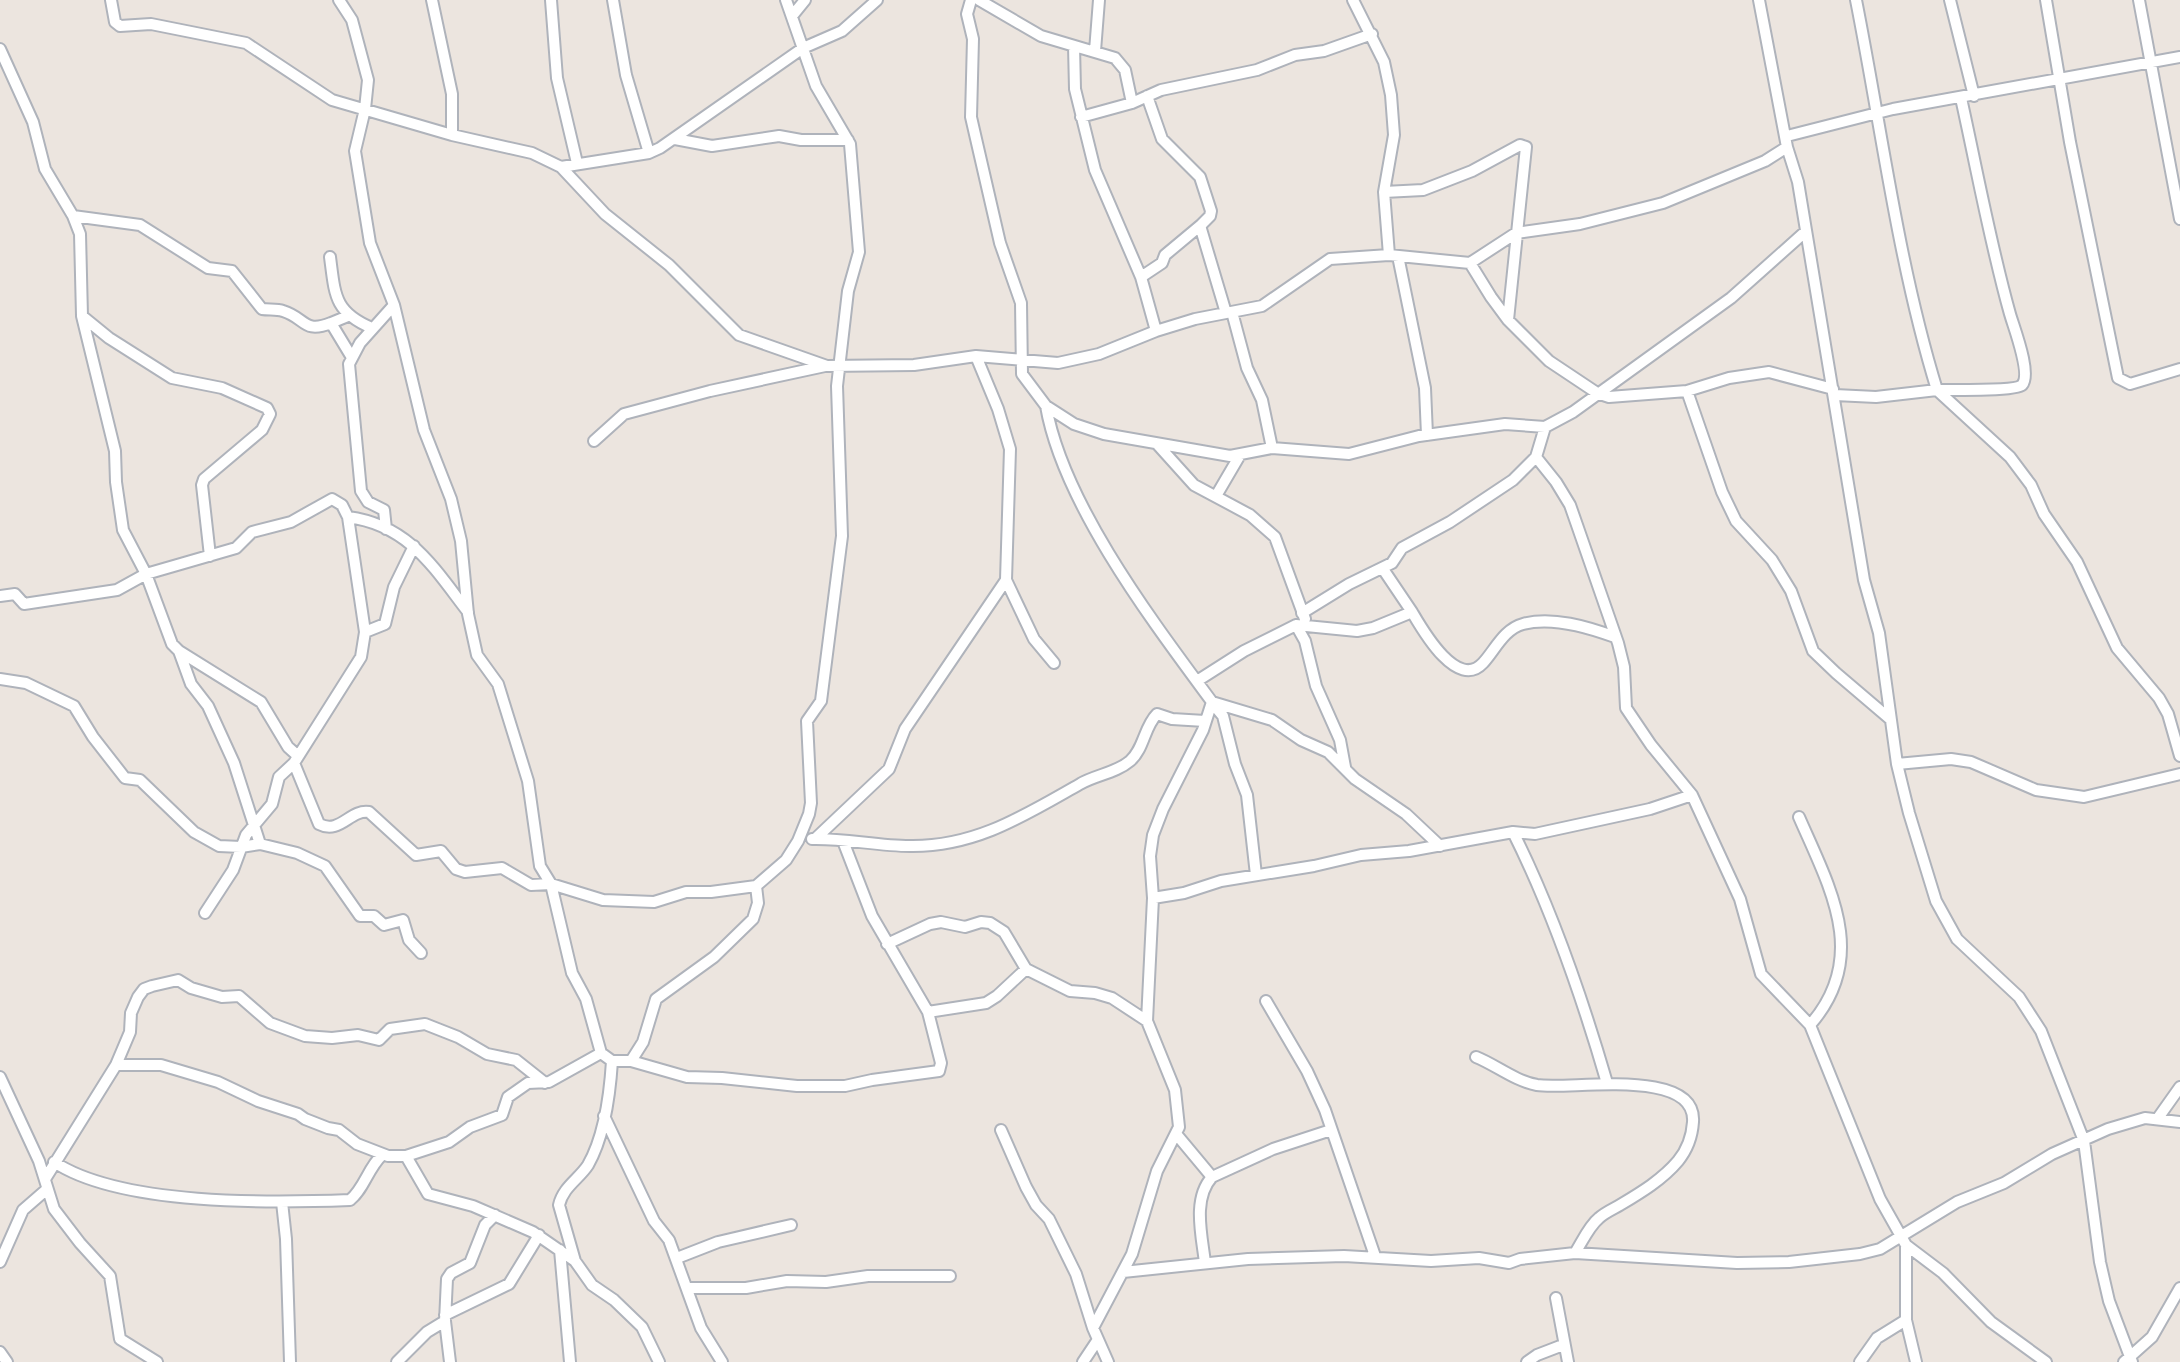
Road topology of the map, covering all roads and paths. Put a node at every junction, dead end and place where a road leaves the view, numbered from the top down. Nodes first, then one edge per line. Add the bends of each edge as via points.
1 (111, 0) edge
2 (339, 0) edge
3 (432, 0) edge
4 (551, 0) edge
5 (613, 0) edge
6 (786, 0) edge
7 (805, 0) edge
8 (877, 0) edge
9 (971, 0) edge
10 (979, 0) edge
11 (1099, 0) edge
12 (1353, 0) edge
13 (1759, 0) edge
14 (1856, 0) edge
15 (1950, 0) edge
16 (2046, 0) edge
17 (2139, 0) edge
18 (792, 16) junction
19 (1372, 34) junction
20 (1074, 46) junction
21 (803, 48) junction
22 (0, 49) edge
23 (1095, 51) junction
24 (2180, 57) edge
25 (2151, 62) junction
26 (2058, 81) junction
27 (1147, 96) junction
28 (1974, 96) junction
29 (1961, 98) junction
30 (1132, 103) junction
31 (365, 109) junction
32 (1877, 114) junction
33 (1081, 117) junction
34 (452, 135) junction
35 (675, 139) junction
36 (848, 140) junction
37 (1787, 142) junction
38 (2180, 146) edge
39 (2167, 147) junction
40 (649, 153) junction
41 (577, 163) junction
42 (561, 167) junction
43 (1384, 192) junction
44 (73, 216) junction
45 (2180, 219) edge
46 (1201, 225) junction
47 (1805, 232) junction
48 (1516, 233) junction
49 (1394, 256) junction
50 (330, 257) dead end
51 (1470, 263) junction
52 (1141, 277) junction
53 (394, 305) junction
54 (1229, 313) junction
55 (82, 316) junction
56 (348, 316) junction
57 (1508, 320) junction
58 (331, 323) junction
59 (372, 328) junction
60 (1156, 331) junction
61 (351, 356) junction
62 (976, 356) junction
63 (1020, 361) junction
64 (833, 366) junction
65 (2180, 369) edge
66 (1937, 390) junction
67 (1687, 391) junction
68 (1834, 392) junction
69 (1597, 393) junction
70 (1046, 406) junction
71 (1545, 427) junction
72 (1427, 435) junction
73 (594, 441) dead end
74 (1158, 445) junction
75 (1272, 448) junction
76 (1240, 455) junction
77 (1536, 457) junction
78 (1216, 496) junction
79 (348, 517) junction
80 (386, 529) junction
81 (414, 546) junction
82 (210, 556) junction
83 (1383, 569) junction
84 (146, 574) junction
85 (1006, 580) junction
86 (0, 596) edge
87 (1412, 612) junction
88 (1302, 613) junction
89 (468, 614) junction
90 (1302, 625) junction
91 (365, 632) junction
92 (1615, 637) junction
93 (179, 651) junction
94 (1054, 663) dead end
95 (0, 679) edge
96 (1197, 681) junction
97 (1212, 702) junction
98 (1890, 719) junction
99 (1205, 721) junction
100 (2178, 735) edge
101 (2180, 756) edge
102 (296, 760) junction
103 (1897, 764) junction
104 (1345, 767) junction
105 (2180, 774) edge
106 (1692, 795) junction
107 (1799, 817) dead end
108 (253, 825) junction
109 (1513, 832) junction
110 (815, 839) junction
111 (798, 841) junction
112 (843, 841) junction
113 (260, 844) junction
114 (1440, 846) junction
115 (241, 847) junction
116 (1256, 875) junction
117 (551, 884) junction
118 (756, 886) junction
119 (1153, 898) junction
120 (205, 913) dead end
121 (887, 944) junction
122 (421, 953) dead end
123 (1026, 969) junction
124 (1266, 1001) dead end
125 (928, 1012) junction
126 (1147, 1021) junction
127 (1810, 1025) junction
128 (601, 1053) junction
129 (1476, 1057) dead end
130 (612, 1061) junction
131 (631, 1061) junction
132 (116, 1065) junction
133 (0, 1077) edge
134 (545, 1083) junction
135 (1607, 1083) junction
136 (2180, 1087) edge
137 (604, 1116) junction
138 (2158, 1118) junction
139 (2180, 1122) edge
140 (1001, 1130) dead end
141 (1331, 1130) junction
142 (1177, 1135) junction
143 (2084, 1141) junction
144 (382, 1155) junction
145 (406, 1156) junction
146 (54, 1162) junction
147 (1212, 1177) junction
148 (46, 1185) junction
149 (282, 1202) junction
150 (495, 1215) junction
151 (791, 1225) dead end
152 (539, 1235) junction
153 (1904, 1241) junction
154 (560, 1250) junction
155 (1575, 1253) junction
156 (1375, 1256) junction
157 (677, 1258) junction
158 (575, 1261) junction
159 (0, 1262) edge
160 (1205, 1263) junction
161 (1123, 1272) junction
162 (950, 1276) dead end
163 (688, 1288) junction
164 (2180, 1288) edge
165 (1556, 1298) dead end
166 (445, 1318) junction
167 (1906, 1320) junction
168 (1093, 1328) junction
169 (1097, 1341) junction
170 (1563, 1345) junction
171 (0, 1352) edge
172 (2128, 1360) edge
173 (7, 1362) edge
174 (157, 1362) edge
175 (290, 1362) edge
176 (397, 1362) edge
177 (450, 1362) edge
178 (570, 1362) edge
179 (659, 1362) edge
180 (722, 1362) edge
181 (1083, 1362) edge
182 (1108, 1362) edge
183 (1527, 1362) edge
184 (1568, 1362) edge
185 (1860, 1362) edge
186 (1916, 1362) edge
187 (2046, 1362) edge

1 - 31 street via 117,25 151,24 246,43 332,100
2 - 31 street via 352,20 366,73
3 - 34 street via 452,94
4 - 41 street via 557,78
5 - 40 street via 626,75
6 - 18 street
7 - 18 street
8 - 21 street via 842,31
9 - 63 street via 971,117 1000,243 1021,303
10 - 20 street via 1041,36
11 - 23 street
12 - 19 street
13 - 37 street
14 - 32 street
15 - 28 street
16 - 26 street
17 - 25 street
18 - 21 street
19 - 27 street via 1257,70
19 - 43 street via 1388,80 1394,123
20 - 23 street
20 - 33 street
21 - 35 street
21 - 36 street via 816,86
22 - 44 street via 33,122 45,169
23 - 30 street via 1122,65
24 - 25 street
25 - 26 street
25 - 39 street
26 - 28 street
26 - 65 street via 2118,378 2130,384
27 - 30 street
27 - 46 street via 1162,139 1200,177 1211,211
28 - 29 street
29 - 32 street
29 - 66 street via 2026,377 2019,388 2008,390
30 - 33 street
31 - 34 street
31 - 53 street via 355,154 370,243
32 - 37 street
32 - 66 street via 1919,333
33 - 52 street via 1095,170
34 - 42 street via 532,153
35 - 36 street via 712,146 779,136
35 - 40 street
36 - 64 street via 859,252
37 - 47 street
37 - 48 street via 1765,161 1663,203
38 - 39 street
39 - 45 street
40 - 41 street
41 - 42 street
42 - 64 street via 739,335
43 - 48 street via 1423,190 1523,145 1527,153
43 - 49 street
44 - 55 street via 81,244
44 - 58 street via 140,225 208,268 232,271 262,309 285,312 310,327
46 - 52 street
46 - 54 street
47 - 68 street
47 - 69 street via 1731,298
48 - 51 street
48 - 57 street
49 - 51 street
49 - 54 street via 1330,259 1268,303
49 - 72 street via 1425,388
50 - 56 street via 337,298
51 - 57 street
52 - 60 street
53 - 59 street
53 - 89 street via 424,430 451,499
54 - 60 street
54 - 75 street via 1262,400
55 - 82 street via 178,381 222,388 267,408 270,414 262,430 204,479
55 - 84 street via 115,451 123,530
56 - 58 street
56 - 59 street
57 - 69 street via 1549,361
58 - 61 street
59 - 61 street
60 - 63 street via 1058,363
61 - 80 street via 361,491 368,502 384,510
62 - 63 street
62 - 64 street via 914,365
62 - 85 street via 1010,449
63 - 70 street via 1024,378
64 - 73 street via 624,414
64 - 111 street via 842,536 821,701 807,721 811,803
66 - 68 street via 1876,397
66 - 100 street via 2010,457 2031,485 2077,562 2117,648 2159,698
67 - 68 street via 1769,372
67 - 69 street via 1609,397
67 - 98 street via 1731,512 1791,591 1813,651
68 - 98 street
69 - 71 street
70 - 74 street via 1088,429
70 - 96 street via 1050,433 1089,519
71 - 72 street via 1505,424
71 - 77 street
72 - 75 street via 1349,454
74 - 76 street
74 - 78 street via 1194,485
75 - 76 street
76 - 78 street
77 - 83 street via 1513,480 1402,548
77 - 92 street via 1570,505
78 - 88 street via 1275,537
79 - 80 street
79 - 82 street via 336,500 326,500 294,521 252,532 236,548
79 - 91 street
80 - 81 street
81 - 89 street
81 - 91 street via 394,587 385,624
82 - 84 street
83 - 87 street
83 - 88 street
84 - 86 street via 104,593 24,604 15,594
84 - 93 street via 168,639
85 - 94 street via 1034,639
85 - 110 street via 905,729 889,769
87 - 90 street via 1357,631
87 - 92 street via 1429,643 1452,664 1469,669 1481,665 1522,624 1582,625
88 - 90 street
89 - 117 street via 477,655 498,684 528,781 540,866
90 - 96 street via 1244,651
90 - 104 street via 1316,686 1340,740
91 - 102 street via 361,657
92 - 106 street via 1624,667 1626,708
93 - 102 street via 261,702
93 - 108 street via 234,763
95 - 115 street via 26,683 68,701 125,778 140,780 197,835 219,846
96 - 97 street
97 - 99 street
97 - 104 street via 1272,720
97 - 116 street via 1223,716 1247,795
98 - 103 street
99 - 112 street via 1157,714 1126,765 1084,781 1005,827 938,844
99 - 119 street via 1153,835
100 - 101 street
102 - 108 street via 279,777 272,804
102 - 117 street via 323,827 369,812 416,855 441,851 460,871 502,868 531,885
103 - 105 street via 1971,762 2036,790 2084,797
103 - 143 street via 1946,923 2032,1014
104 - 114 street
106 - 109 street via 1535,834
106 - 127 street via 1740,899 1761,974
107 - 127 street via 1839,920 1842,960 1837,985
108 - 113 street
108 - 115 street
109 - 114 street
109 - 135 street via 1562,943
110 - 111 street
110 - 112 street
111 - 118 street
112 - 121 street
113 - 115 street
113 - 122 street via 325,866 360,916 374,916 384,925 403,920 409,940
114 - 116 street
115 - 120 street
116 - 119 street
117 - 118 street via 603,900 654,902 686,892
117 - 128 street via 572,973 586,999
118 - 131 street via 753,919 714,957 656,999 643,1042
119 - 126 street
121 - 123 street via 930,924 990,923 1004,932
121 - 125 street
123 - 125 street via 986,1003
123 - 126 street via 1070,991 1112,998
124 - 141 street via 1307,1071
125 - 131 street via 941,1063 933,1073 845,1086 797,1086 687,1077
126 - 142 street via 1175,1090
127 - 153 street via 1880,1199
128 - 130 street
128 - 134 street
129 - 135 street via 1535,1085
130 - 131 street
130 - 137 street
132 - 134 street via 138,997 144,989 178,980 222,997 239,996 270,1023 314,1038 358,1035 379,1040 390,1029 425,1024 487,1054 516,1060
132 - 144 street via 161,1065 218,1082 339,1130
132 - 146 street
133 - 148 street
134 - 145 street via 528,1083 508,1097 502,1115 449,1142
135 - 155 street via 1667,1089 1684,1097 1693,1112 1690,1140 1675,1165 1650,1187 1598,1218
136 - 138 street
137 - 157 street
137 - 158 street via 587,1165 559,1205
138 - 139 street
138 - 143 street via 2108,1129
140 - 168 street via 1026,1187 1076,1274
141 - 147 street
141 - 156 street
142 - 147 street
142 - 161 street via 1157,1171
143 - 153 street via 1957,1202
143 - 172 street via 2100,1262
144 - 145 street
144 - 149 street via 350,1200
145 - 150 street via 428,1194
146 - 148 street
146 - 149 street via 68,1171 153,1194
147 - 160 street via 1201,1202
148 - 159 street via 23,1210
148 - 174 street via 54,1209 110,1276 120,1339
149 - 175 street
150 - 152 street
150 - 166 street via 485,1225 470,1263 449,1276
151 - 157 street
152 - 154 street
152 - 166 street via 509,1284
153 - 155 street via 1860,1254 1789,1262
153 - 167 street
153 - 187 street via 1991,1322
154 - 158 street
154 - 178 street
155 - 156 street via 1509,1263
156 - 160 street
157 - 163 street
158 - 179 street via 592,1285 642,1327
160 - 161 street
161 - 168 street
162 - 163 street
163 - 180 street via 701,1328
164 - 172 street via 2152,1337
165 - 170 street
166 - 176 street
166 - 177 street
167 - 185 street via 1877,1338
167 - 186 street
168 - 169 street
169 - 181 street
169 - 182 street
170 - 183 street
170 - 184 street
171 - 173 street

